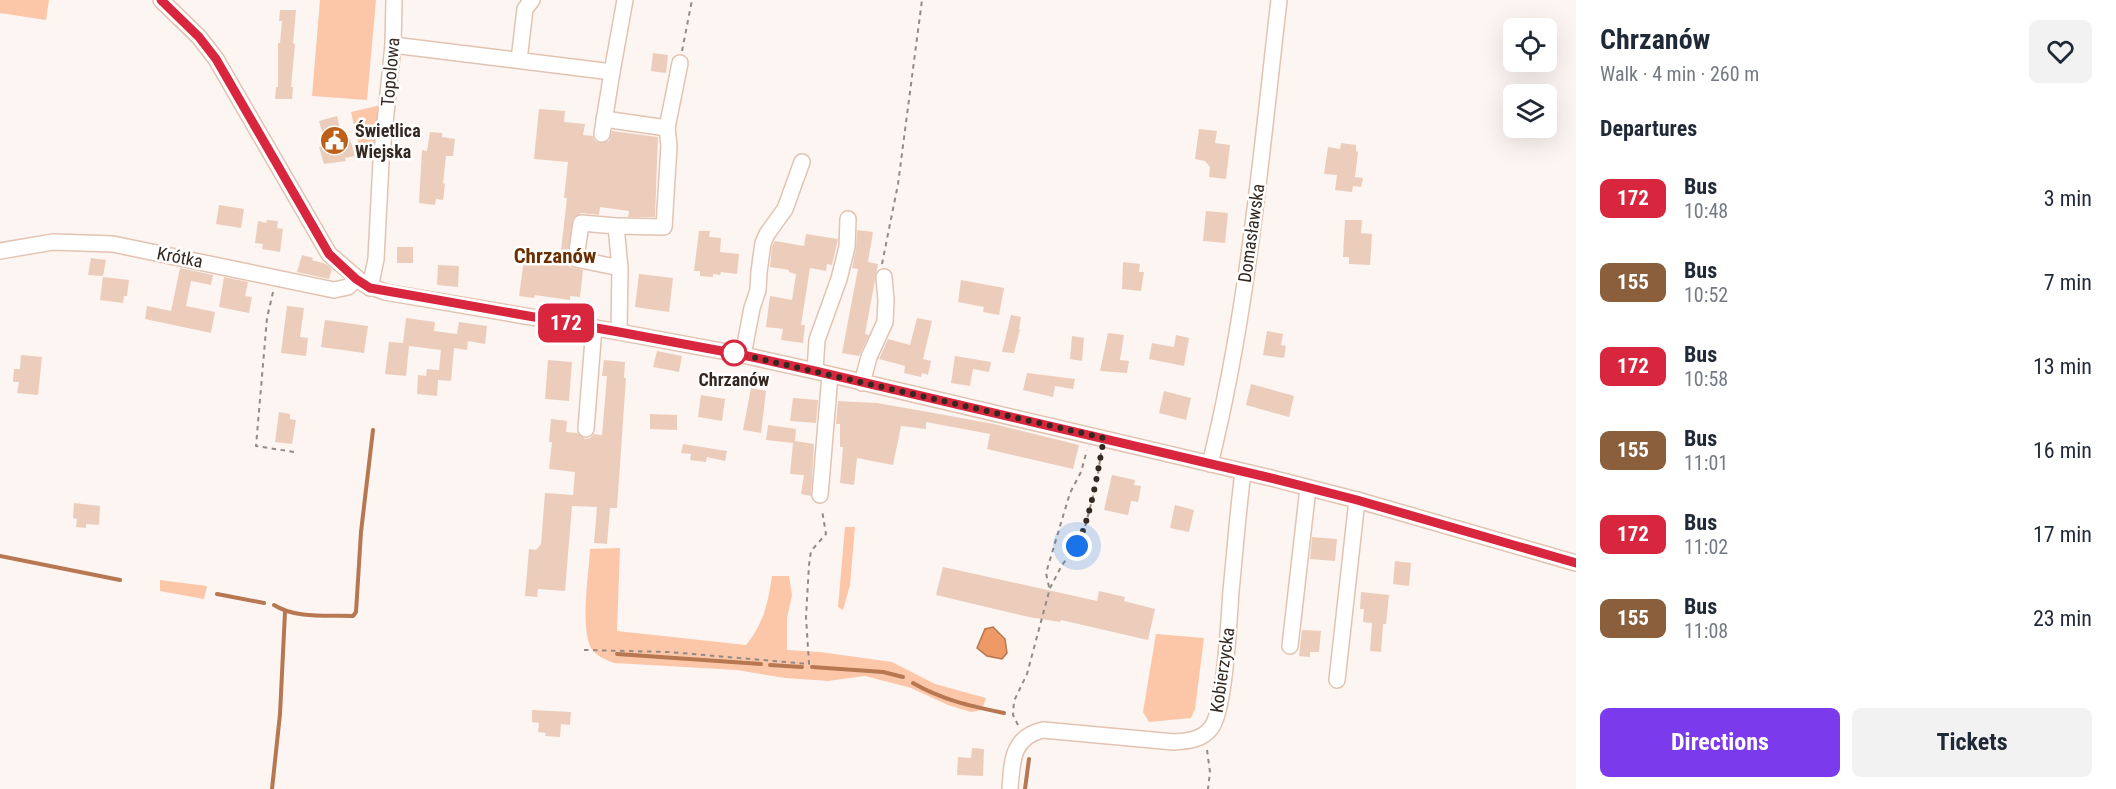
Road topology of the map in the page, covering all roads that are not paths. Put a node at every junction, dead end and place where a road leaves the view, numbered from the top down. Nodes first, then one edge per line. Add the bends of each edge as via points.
1 (161, 0) edge
2 (394, 0) edge
3 (532, 0) edge
4 (625, 0) edge
5 (1280, 0) edge
6 (393, 45) junction
7 (519, 60) junction
8 (680, 63) road end
9 (612, 72) junction
10 (667, 128) junction
11 (802, 162) dead end
12 (848, 219) dead end
13 (616, 226) junction
14 (0, 251) edge
15 (620, 268) junction
16 (884, 277) road end
17 (356, 279) junction
18 (370, 288) junction
19 (594, 327) junction
20 (619, 332) junction
21 (743, 355) junction
22 (815, 371) junction
23 (830, 375) junction
24 (862, 383) junction
25 (586, 429) dead end
26 (1210, 464) junction
27 (1244, 472) junction
28 (1308, 488) junction
29 (820, 495) road end
30 (1357, 500) junction
31 (1576, 563) edge
32 (1290, 646) dead end
33 (1337, 680) dead end
34 (1010, 789) edge

1 - 17 street via 216,59 329,254
2 - 6 street, Topolowa
3 - 7 street via 525,9
4 - 9 street
5 - 26 street, Domasławska via 1234,356
6 - 7 street
6 - 18 street, Topolowa via 376,259
7 - 9 street
8 - 10 street
9 - 10 street via 603,127
10 - 13 street via 664,227
11 - 21 street via 785,209 764,243
12 - 22 street via 847,247 817,340
13 - 15 street
13 - 15 street via 581,223 576,259
14 - 17 street, Krótka via 53,242 113,244 334,290 348,287
15 - 20 street
16 - 24 street via 885,322
17 - 18 street
18 - 19 street
19 - 20 street
19 - 25 street
20 - 21 street
21 - 22 street
22 - 23 street
23 - 24 street
23 - 29 street
24 - 26 street
26 - 27 street
27 - 28 street
27 - 34 street, Kobierzycka via 1218,713 1212,727 1191,741 1174,742 1044,730 1028,735 1016,750
28 - 30 street
28 - 32 street
30 - 31 street
30 - 33 street

